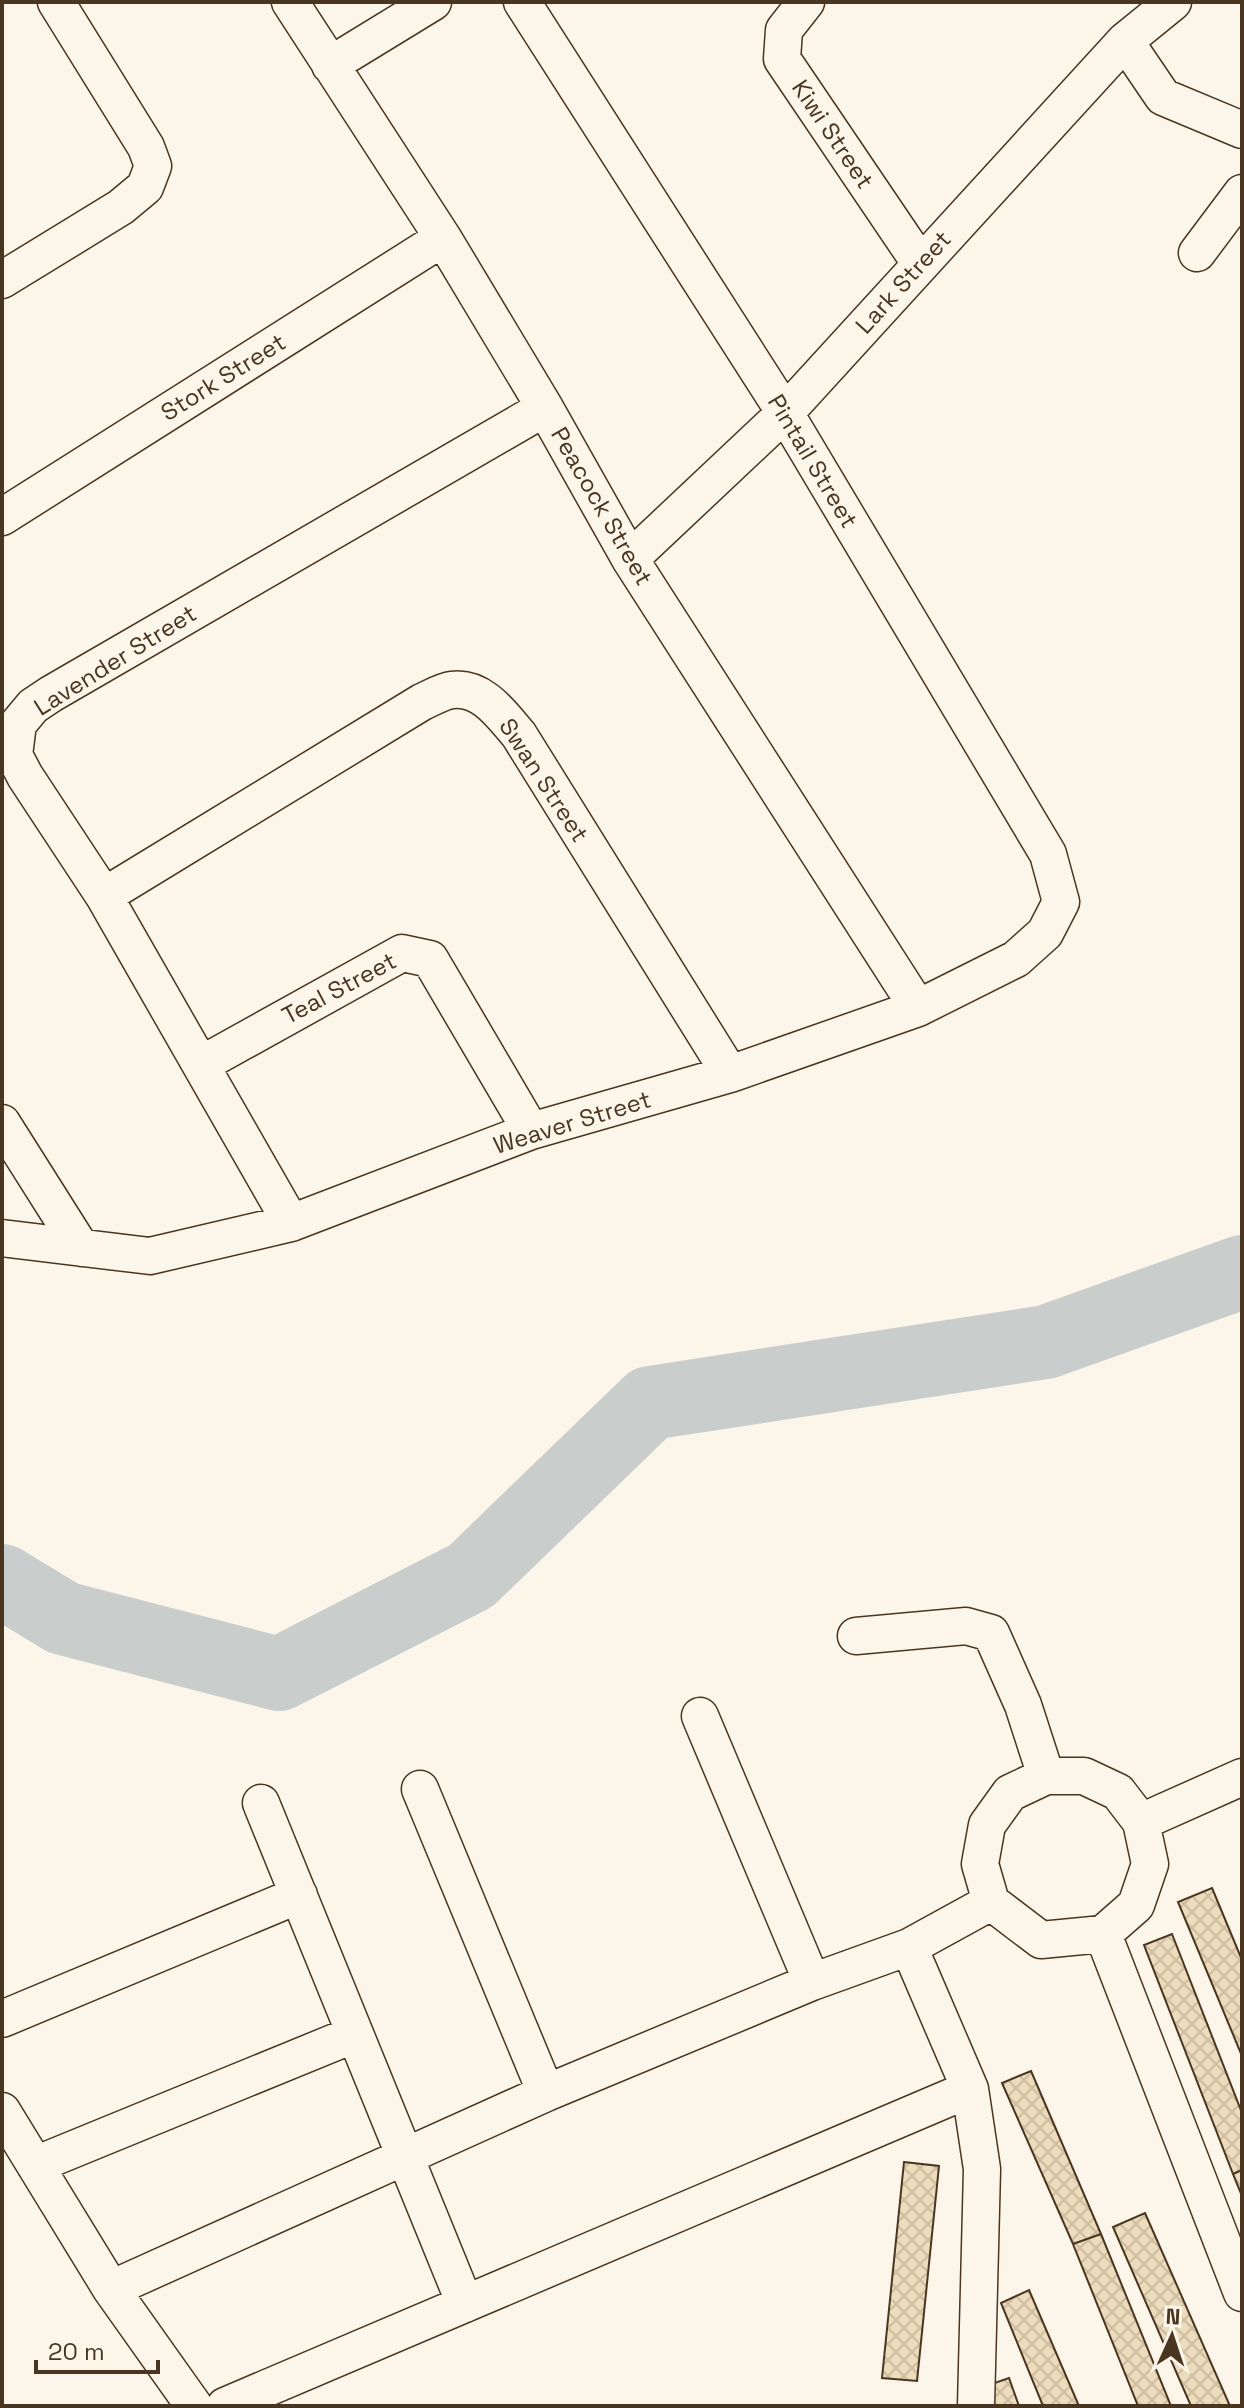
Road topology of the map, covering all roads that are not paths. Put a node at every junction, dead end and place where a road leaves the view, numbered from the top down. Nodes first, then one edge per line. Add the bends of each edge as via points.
1 (56, 2) edge
2 (290, 2) edge
3 (433, 2) edge
4 (522, 2) edge
5 (806, 2) edge
6 (1173, 2) edge
7 (1125, 41) junction
8 (330, 65) junction
9 (1242, 130) edge
10 (1242, 193) edge
11 (443, 238) junction
12 (1197, 253) dead end
13 (920, 263) junction
14 (2, 280) edge
15 (545, 408) junction
16 (785, 413) junction
17 (2, 517) edge
18 (630, 559) junction
19 (104, 896) junction
20 (1045, 933) joint
21 (918, 1008) junction
22 (202, 1064) junction
23 (730, 1074) junction
24 (2, 1123) edge
25 (531, 1131) junction
26 (291, 1223) junction
27 (2, 1238) edge
28 (81, 1248) junction
29 (856, 1636) dead end
30 (700, 1716) dead end
31 (1046, 1776) junction
32 (1242, 1777) edge
33 (420, 1789) dead end
34 (261, 1803) dead end
35 (1141, 1822) junction
36 (299, 1895) junction
37 (991, 1902) junction
38 (1103, 1934) junction
39 (909, 1947) junction
40 (812, 1982) junction
41 (2, 2019) edge
42 (355, 2034) junction
43 (970, 2089) junction
44 (546, 2093) junction
45 (2, 2111) edge
46 (405, 2157) junction
47 (35, 2165) junction
48 (111, 2289) junction
49 (1242, 2293) edge
50 (465, 2304) junction
51 (194, 2406) edge
52 (225, 2406) edge
53 (976, 2406) edge

1 - 14 street via 153,166 145,187 121,207
2 - 8 street, Peacock Street
3 - 8 street
4 - 16 street, Pintail Street
5 - 13 street, Kiwi Street via 784,30 782,59
6 - 7 street, Lark Street
7 - 9 street via 1163,97
7 - 13 street, Lark Street
8 - 11 street, Peacock Street
10 - 12 street
11 - 15 street, Peacock Street
11 - 17 street, Stork Street
13 - 16 street, Lark Street
15 - 18 street, Peacock Street
15 - 19 street, Lavender Street via 33,706 18,724 14,755
16 - 18 street, Lark Street
16 - 20 street, Pintail Street via 1048,854 1061,902
18 - 21 street, Peacock Street
19 - 22 street, Lavender Street
19 - 23 street, Swan Street via 422,702 452,690 475,693 519,735
20 - 21 street, Weaver Street via 1016,959
21 - 23 street, Weaver Street
22 - 25 street, Teal Street via 402,953 430,959
22 - 26 street, Lavender Street
23 - 25 street, Weaver Street
24 - 28 street
25 - 26 street, Weaver Street
26 - 28 street, Weaver Street via 150,1256
27 - 28 street, Weaver Street
29 - 31 street via 966,1626 991,1633 1023,1705
30 - 40 street
31 - 35 street via 1084,1776 1118,1792
31 - 37 street via 1010,1793 987,1825 980,1864
32 - 35 street
33 - 44 street
34 - 36 street
35 - 38 street via 1150,1864 1136,1905
36 - 41 street
36 - 42 street
37 - 38 street via 1041,1940
37 - 39 street
38 - 49 street
39 - 40 street
39 - 43 street
40 - 44 street
42 - 46 street
42 - 47 street
43 - 50 street
43 - 53 street via 982,2169
44 - 46 street
45 - 47 street
46 - 48 street
46 - 50 street
47 - 48 street
48 - 51 street
50 - 52 street

